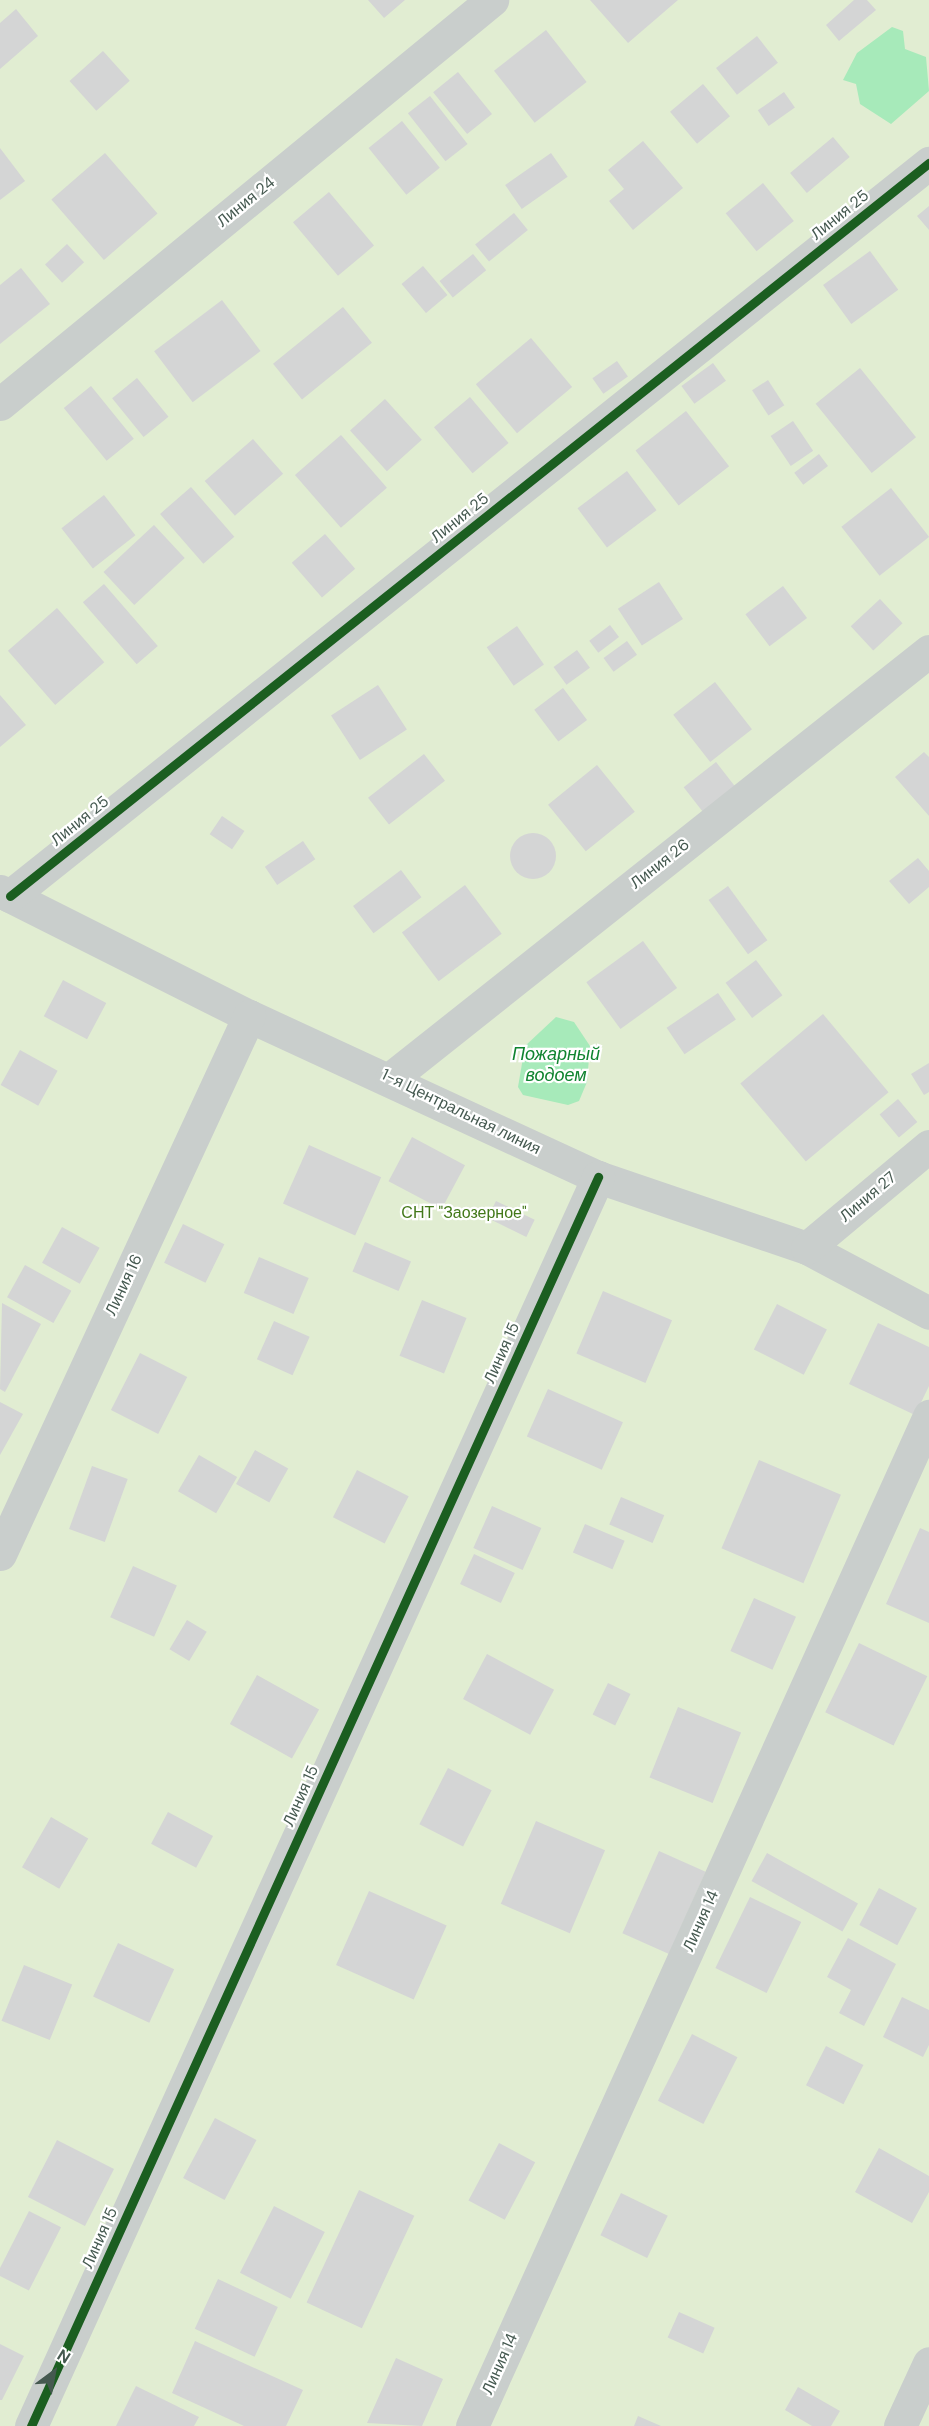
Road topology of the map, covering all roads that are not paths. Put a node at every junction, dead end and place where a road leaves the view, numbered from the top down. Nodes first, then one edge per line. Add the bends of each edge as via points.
1 (492, 0) edge
2 (929, 163) edge
3 (0, 404) edge
4 (929, 651) edge
5 (5, 894) edge
6 (249, 1016) junction
7 (391, 1078) junction
8 (929, 1146) edge
9 (598, 1178) junction
10 (807, 1248) junction
11 (929, 1313) edge
12 (929, 1416) edge
13 (0, 1554) edge
14 (929, 2363) edge
15 (31, 2426) edge
16 (472, 2426) edge
17 (900, 2426) edge

1 - 3 street, Линия 24
2 - 5 street, Линия 25
4 - 7 street, Линия 26
5 - 6 street, 1-я Центральная линия
6 - 7 street, 1-я Центральная линия
6 - 13 street, Линия 16
7 - 9 street, 1-я Центральная линия
8 - 10 street, Линия 27
9 - 10 street, 1-я Центральная линия
9 - 15 street, Линия 15
10 - 11 street, 1-я Центральная линия
12 - 16 street, Линия 14
14 - 17 street

